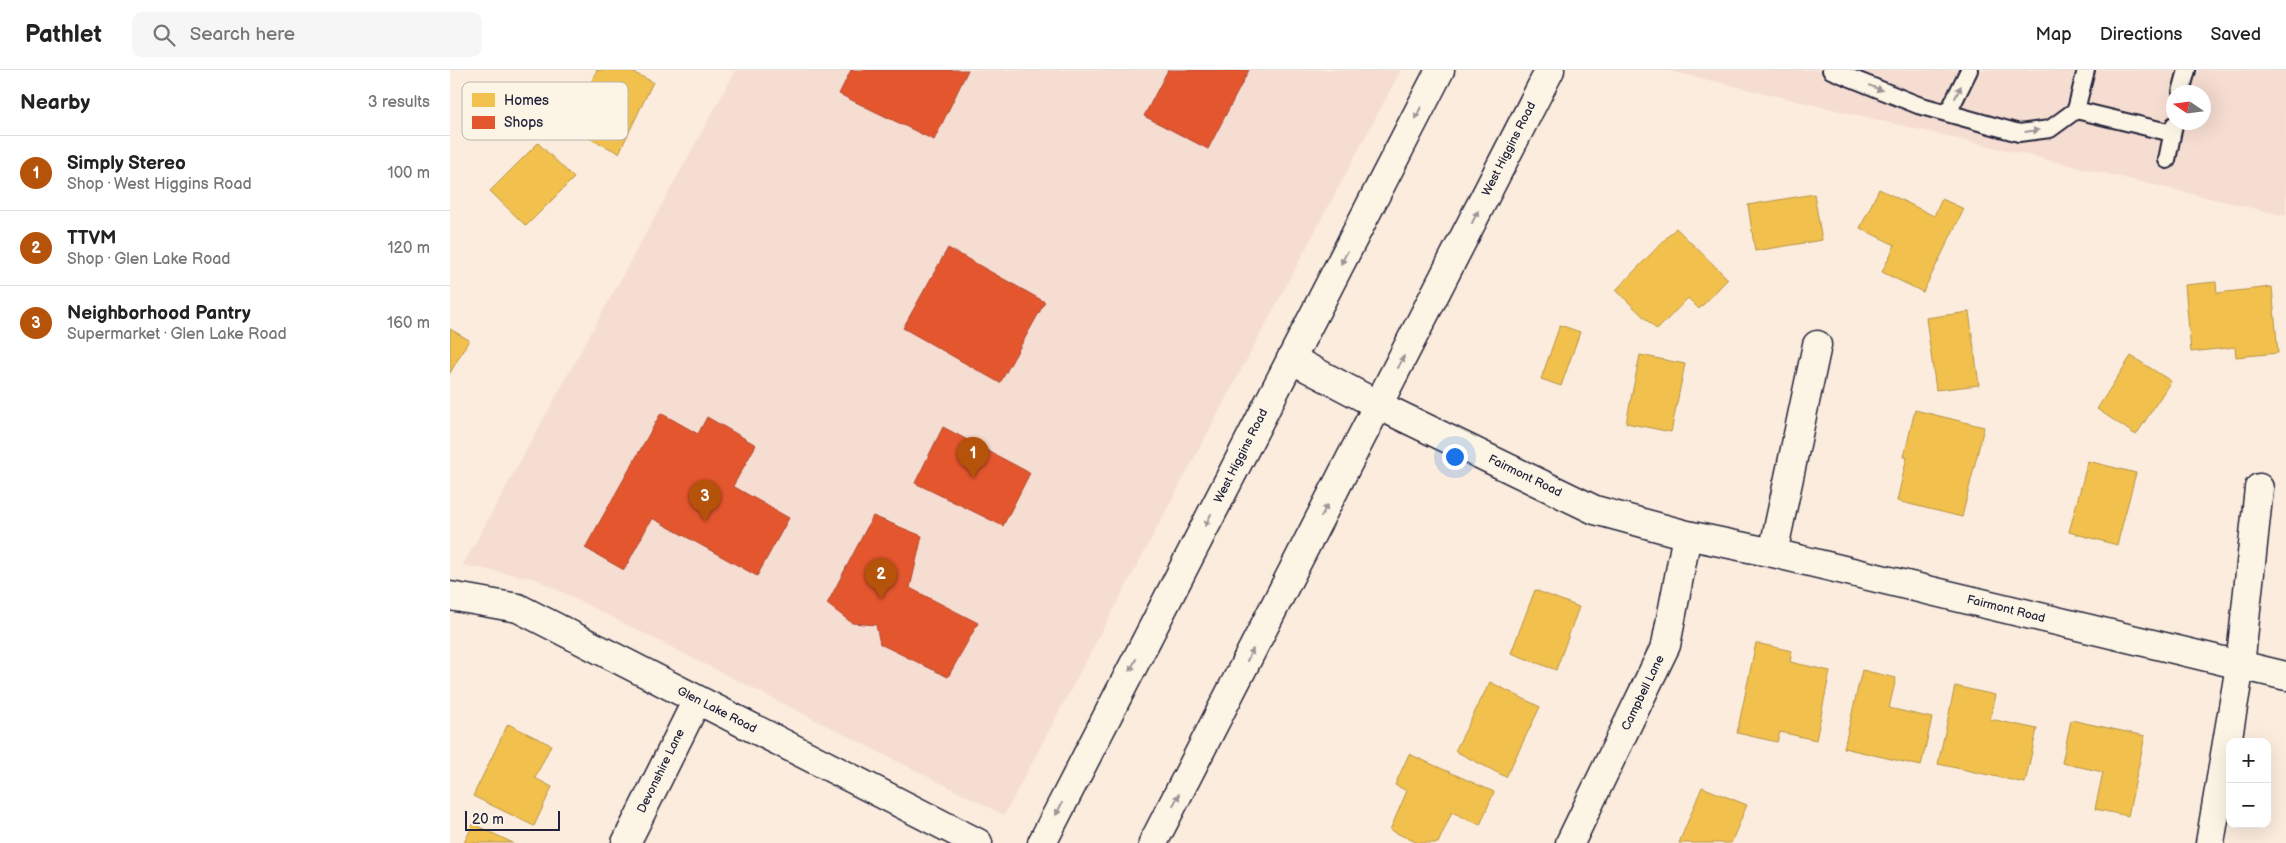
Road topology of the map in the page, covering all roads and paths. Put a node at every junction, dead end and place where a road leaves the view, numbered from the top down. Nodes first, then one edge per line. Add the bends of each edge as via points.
1 (1440, 70) edge
2 (1550, 70) edge
3 (1831, 70) edge
4 (1969, 70) edge
5 (2086, 70) edge
6 (2186, 70) edge
7 (2183, 85) edge
8 (2076, 110) junction
9 (1948, 113) junction
10 (2166, 127) edge
11 (2173, 130) edge
12 (2167, 160) dead end
13 (1817, 345) dead end
14 (1291, 359) junction
15 (1378, 405) junction
16 (2259, 488) dead end
17 (1687, 535) junction
18 (1773, 553) junction
19 (450, 596) edge
20 (2240, 666) junction
21 (2286, 676) edge
22 (697, 700) junction
23 (626, 843) edge
24 (978, 843) edge
25 (1042, 843) edge
26 (1153, 843) edge
27 (1570, 843) edge
28 (2210, 843) edge

1 -> 14 street, West Higgins Road
15 -> 2 street, West Higgins Road
3 -> 9 lane via 1918,105
9 -> 4 lane
5 - 8 lane
6 - 7 lane
9 -> 8 lane via 2019,133 2050,129
8 - 10 lane
11 - 12 lane
13 - 18 street
14 - 15 street, Fairmont Road
14 -> 25 street, West Higgins Road
15 - 17 street, Fairmont Road via 1594,510
26 -> 15 street, West Higgins Road
16 - 20 street
17 - 18 street, Fairmont Road
17 - 27 street, Campbell Lane via 1666,645
18 - 20 street, Fairmont Road
19 - 22 street, Glen Lake Road via 518,608
20 - 21 street, Fairmont Road
20 - 28 street
22 - 23 street, Devonshire Lane
22 - 24 street, Glen Lake Road

